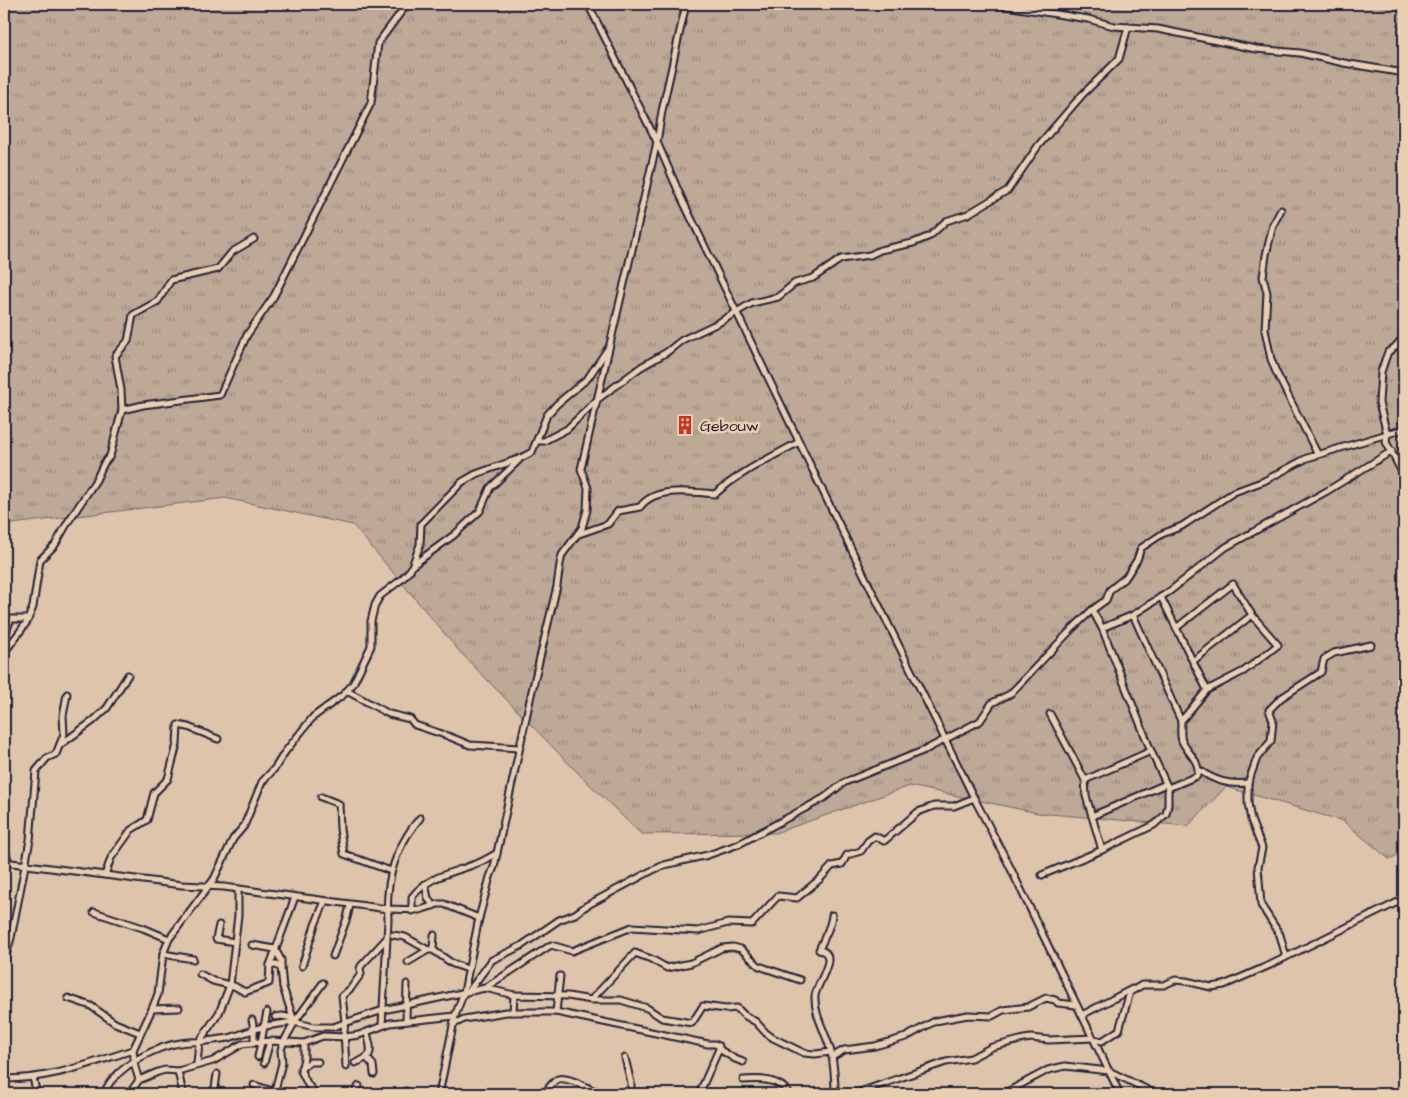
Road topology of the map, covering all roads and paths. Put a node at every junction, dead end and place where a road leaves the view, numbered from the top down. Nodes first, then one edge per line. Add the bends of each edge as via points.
1 (407, 4) edge
2 (588, 4) edge
3 (686, 4) edge
4 (993, 4) edge
5 (1128, 27) junction
6 (1404, 73) edge
7 (657, 142) junction
8 (1281, 210) dead end
9 (254, 239) dead end
10 (736, 312) junction
11 (1404, 336) edge
12 (610, 345) junction
13 (598, 399) junction
14 (122, 410) junction
15 (1404, 429) edge
16 (1387, 434) junction
17 (538, 441) junction
18 (799, 442) junction
19 (1392, 451) junction
20 (1318, 455) junction
21 (521, 458) junction
22 (1404, 476) edge
23 (579, 534) junction
24 (413, 566) junction
25 (1161, 597) junction
26 (1092, 610) junction
27 (1134, 615) junction
28 (1252, 616) junction
29 (28, 619) junction
30 (4, 620) edge
31 (10, 620) junction
32 (1102, 628) junction
33 (1176, 628) junction
34 (4, 638) edge
35 (1371, 645) dead end
36 (4, 652) edge
37 (1193, 661) junction
38 (128, 675) dead end
39 (1207, 690) junction
40 (347, 691) junction
41 (67, 694) dead end
42 (1050, 714) dead end
43 (1181, 721) junction
44 (218, 739) dead end
45 (945, 739) junction
46 (59, 746) junction
47 (520, 748) junction
48 (1151, 751) junction
49 (1199, 770) junction
50 (1085, 780) junction
51 (1248, 783) junction
52 (1167, 786) junction
53 (322, 797) dead end
54 (974, 798) junction
55 (1092, 816) junction
56 (420, 818) dead end
57 (4, 848) edge
58 (1102, 850) junction
59 (496, 853) junction
60 (6, 862) edge
61 (24, 864) junction
62 (392, 871) junction
63 (105, 874) junction
64 (1042, 875) dead end
65 (425, 884) junction
66 (208, 886) junction
67 (238, 889) junction
68 (296, 897) junction
69 (1404, 899) edge
70 (325, 902) junction
71 (350, 905) junction
72 (433, 906) junction
73 (388, 909) junction
74 (412, 910) junction
75 (94, 912) dead end
76 (832, 915) dead end
77 (479, 918) junction
78 (219, 925) dead end
79 (4, 929) edge
80 (12, 930) junction
81 (394, 935) dead end
82 (434, 935) dead end
83 (169, 939) junction
84 (386, 939) junction
85 (235, 942) junction
86 (252, 945) dead end
87 (275, 949) junction
88 (430, 950) junction
89 (163, 954) junction
90 (333, 956) dead end
91 (1286, 957) junction
92 (193, 959) dead end
93 (4, 962) edge
94 (408, 962) dead end
95 (270, 965) junction
96 (302, 966) dead end
97 (282, 968) junction
98 (468, 969) junction
99 (200, 974) dead end
100 (560, 976) dead end
101 (800, 980) dead end
102 (1171, 981) junction
103 (323, 983) dead end
104 (407, 984) dead end
105 (230, 985) junction
106 (485, 988) junction
107 (466, 991) junction
108 (514, 995) junction
109 (559, 996) junction
110 (68, 998) dead end
111 (590, 1000) junction
112 (406, 1005) junction
113 (1076, 1005) junction
114 (179, 1008) dead end
115 (152, 1009) junction
116 (383, 1010) junction
117 (267, 1012) dead end
118 (512, 1012) junction
119 (556, 1012) junction
120 (1082, 1015) junction
121 (455, 1016) junction
122 (275, 1017) dead end
123 (252, 1020) dead end
124 (294, 1020) junction
125 (406, 1021) junction
126 (345, 1022) junction
127 (454, 1024) junction
128 (382, 1025) junction
129 (265, 1026) junction
130 (254, 1030) junction
131 (140, 1033) junction
132 (366, 1033) junction
133 (345, 1038) junction
134 (1093, 1039) junction
135 (262, 1041) junction
136 (270, 1041) junction
137 (284, 1041) junction
138 (199, 1042) junction
139 (254, 1042) junction
140 (304, 1043) junction
141 (133, 1050) junction
142 (719, 1050) junction
143 (831, 1054) junction
144 (258, 1057) dead end
145 (367, 1058) junction
146 (625, 1058) dead end
147 (134, 1061) junction
148 (318, 1062) dead end
149 (743, 1062) dead end
150 (264, 1063) dead end
151 (354, 1063) dead end
152 (197, 1064) junction
153 (346, 1067) dead end
154 (301, 1068) junction
155 (178, 1071) junction
156 (1109, 1071) junction
157 (217, 1074) dead end
158 (374, 1074) dead end
159 (34, 1078) junction
160 (4, 1080) edge
161 (139, 1080) junction
162 (742, 1080) dead end
163 (254, 1085) dead end
164 (359, 1086) dead end
165 (275, 1093) edge
166 (37, 1094) edge
167 (103, 1094) edge
168 (130, 1094) edge
169 (183, 1094) edge
170 (210, 1094) edge
171 (316, 1094) edge
172 (356, 1094) edge
173 (439, 1094) edge
174 (544, 1094) edge
175 (601, 1094) edge
176 (631, 1094) edge
177 (699, 1094) edge
178 (790, 1094) edge
179 (835, 1094) edge
180 (854, 1094) edge
181 (1003, 1094) edge
182 (1120, 1094) edge
183 (1156, 1094) edge

1 - 14 street via 378,44 371,103 274,296 247,335 220,395
2 - 7 street
3 - 7 street
4 - 5 street
5 - 6 street via 1158,29 1238,46 1300,53
5 - 10 street via 1118,59 1038,146 1008,190 968,214 946,221 930,236 870,255 841,260 813,278 795,283 778,297 752,303
7 - 10 street
7 - 12 street
8 - 20 street via 1273,225 1263,277 1267,293 1265,330 1271,360
9 - 14 street via 232,252 218,270 171,280 158,301 132,315 128,341 115,356
10 - 13 street via 682,340
10 - 18 street
11 - 16 street via 1388,352 1381,372 1379,403
12 - 13 street
12 - 17 street via 588,378 547,414
13 - 17 street via 567,429
13 - 23 street via 582,469 588,501
14 - 29 street via 110,456 55,545 40,560 33,607
15 - 16 street
16 - 19 street via 1386,442
16 - 20 street
17 - 21 street via 532,452
18 - 23 street via 746,471 715,494 676,491 646,498 640,507 618,511 608,524
18 - 45 street
19 - 22 street
19 - 25 street via 1226,548
20 - 26 street via 1234,492 1141,548 1126,577 1110,590 1106,600
21 - 24 street via 490,488 480,511
21 - 24 street via 476,474 454,490 421,524 420,545
23 - 47 street via 562,555
24 - 40 street via 380,596 375,605 370,646
25 - 27 street
25 - 33 street
26 - 32 street
26 - 45 street via 1010,694 992,703 980,721
27 - 32 street
27 - 43 street
28 - 33 street via 1233,584
28 - 37 street
28 - 39 street via 1278,646 1244,671
29 - 31 street
29 - 36 street
30 - 31 street
31 - 34 street
32 - 48 street
33 - 37 street
35 - 51 street via 1334,653 1324,659 1321,672 1281,698 1270,710 1273,721 1271,741 1257,758
37 - 39 street
38 - 46 street via 107,708
39 - 43 street
40 - 47 street via 389,714 410,718 415,725 470,745
40 - 66 street via 313,717 262,782 244,826 233,839
41 - 46 street via 64,734
42 - 50 street
43 - 49 street via 1181,740
44 - 63 street via 178,725 177,744 168,778 154,793 147,820 131,830
45 - 54 street
45 - 107 street via 845,782 824,798 739,844 651,871 492,960
46 - 61 street via 56,754 47,758 36,771 32,828
47 - 59 street
48 - 50 street
48 - 52 street
49 - 51 street via 1222,782
49 - 52 street via 1197,776
50 - 55 street
51 - 91 street via 1251,820 1262,848 1258,867 1261,905 1280,935
52 - 55 street
52 - 58 street via 1166,814 1154,825
53 - 62 street via 339,804 344,854
54 - 106 street via 954,806 934,806 918,812 884,841 875,836 861,851 847,854 842,864 832,866 797,898 778,896 752,924 728,923 698,931 632,927 572,951 551,945
54 - 113 street
55 - 58 street
56 - 62 street via 405,836
57 - 60 street
58 - 64 street
59 - 65 street
59 - 77 street
60 - 61 street
61 - 63 street
61 - 80 street
62 - 73 street
63 - 66 street
65 - 72 street
65 - 74 street via 412,897
66 - 67 street
66 - 83 street
67 - 68 street
67 - 85 street
68 - 70 street
68 - 87 street
69 - 91 street
70 - 71 street
70 - 96 street
71 - 73 street
71 - 90 street
72 - 74 street
72 - 77 street via 444,904
73 - 74 street
73 - 84 street
75 - 83 street
76 - 143 street via 832,926 819,950 824,950 828,960 815,1004
77 - 98 street
78 - 85 street via 216,939
79 - 80 street
80 - 93 street
81 - 88 street
82 - 88 street
83 - 89 street
84 - 116 street
84 - 126 street via 361,966 360,974 342,996
85 - 105 street
86 - 87 street
87 - 95 street
87 - 97 street
88 - 94 street
88 - 98 street
89 - 92 street
89 - 115 street via 160,987
91 - 102 street via 1216,987
95 - 97 street
95 - 105 street via 270,982 266,985 246,992
97 - 124 street via 285,995
98 - 107 street
99 - 105 street
100 - 109 street
101 - 111 street via 759,966 741,949 733,947 722,948 691,963 667,968 635,953
102 - 120 street via 1146,982
102 - 134 street via 1164,985 1142,985 1130,992 1119,1030 1102,1041
103 - 124 street
104 - 112 street
105 - 138 street via 219,1013
106 - 107 street
106 - 108 street
107 - 112 street
107 - 121 street
108 - 109 street
108 - 118 street
109 - 111 street
109 - 119 street
110 - 131 street via 91,1006 115,1023
111 - 143 street via 621,1000 647,1008 662,1018 692,1023 703,1006 737,1008 766,1033 794,1049 811,1054
112 - 116 street
112 - 125 street
113 - 120 street
113 - 143 street via 1046,998 992,1016 968,1015 936,1021 906,1037
114 - 115 street
115 - 131 street
116 - 126 street
116 - 128 street
117 - 129 street
118 - 119 street
118 - 127 street via 464,1019
119 - 142 street via 715,1044
120 - 134 street
121 - 125 street
121 - 127 street
122 - 124 street
123 - 130 street
124 - 126 street via 314,1027 333,1027
124 - 129 street
124 - 137 street
125 - 128 street
126 - 133 street
127 - 173 street
128 - 132 street
129 - 130 street
129 - 135 street
130 - 138 street
130 - 139 street
131 - 141 street
132 - 133 street
132 - 145 street via 371,1049
133 - 140 street via 323,1036
133 - 153 street
134 - 156 street
134 - 180 street via 1024,1039
135 - 136 street
135 - 139 street
135 - 144 street
136 - 137 street
136 - 150 street
137 - 140 street
137 - 165 street
138 - 147 street via 165,1047
138 - 152 street
139 - 152 street via 236,1047 213,1061
140 - 154 street
141 - 147 street
141 - 159 street via 72,1071
142 - 149 street
142 - 177 street
143 - 179 street
145 - 151 street
145 - 158 street
146 - 176 street
147 - 161 street
147 - 167 street via 110,1082
148 - 154 street via 310,1062
152 - 155 street
154 - 171 street via 302,1075
155 - 161 street via 161,1071
155 - 169 street
156 - 181 street via 1066,1066 1048,1070
156 - 182 street
156 - 183 street
157 - 170 street via 215,1088
159 - 160 street
159 - 166 street
161 - 168 street
162 - 178 street via 766,1079
163 - 165 street
164 - 172 street
174 - 175 street via 560,1079

